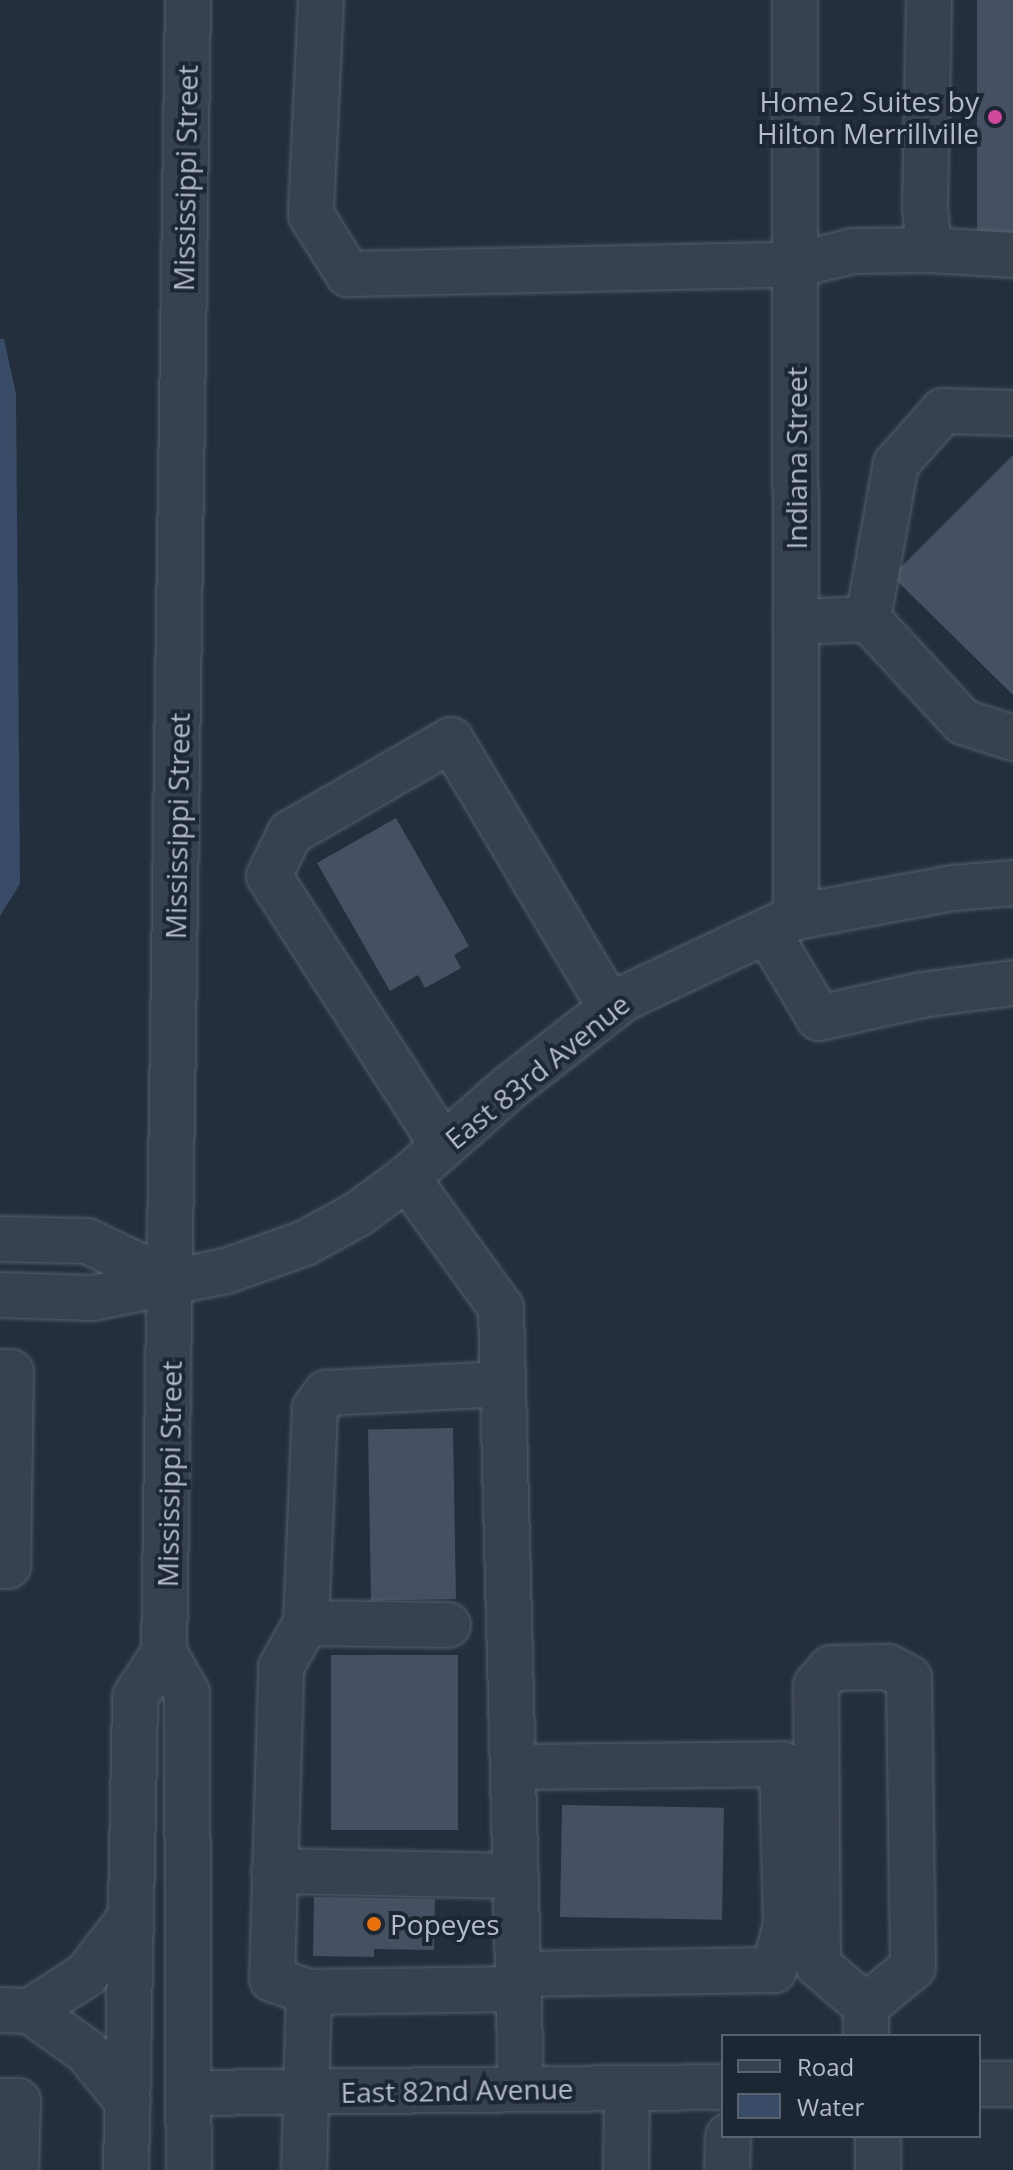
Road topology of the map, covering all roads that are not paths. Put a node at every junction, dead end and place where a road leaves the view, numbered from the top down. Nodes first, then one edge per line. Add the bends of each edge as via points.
1 (188, 0) edge
2 (321, 0) edge
3 (795, 0) edge
4 (929, 0) edge
5 (929, 250) junction
6 (1013, 255) edge
7 (796, 265) junction
8 (1013, 413) edge
9 (868, 619) junction
10 (796, 622) junction
11 (1013, 738) edge
12 (1013, 883) edge
13 (782, 924) junction
14 (1013, 983) edge
15 (611, 1008) junction
16 (443, 1146) junction
17 (407, 1178) junction
18 (0, 1239) edge
19 (173, 1282) junction
20 (0, 1295) edge
21 (0, 1372) edge
22 (503, 1384) junction
23 (0, 1566) edge
24 (306, 1623) junction
25 (448, 1625) dead end
26 (164, 1652) junction
27 (513, 1767) junction
28 (274, 1871) junction
29 (516, 1876) junction
30 (130, 1918) junction
31 (519, 1982) junction
32 (309, 1992) junction
33 (15, 2010) edge
34 (866, 2021) edge
35 (981, 2084) edge
36 (1013, 2084) edge
37 (721, 2087) edge
38 (627, 2088) junction
39 (521, 2089) junction
40 (306, 2091) junction
41 (190, 2093) junction
42 (0, 2101) edge
43 (128, 2102) junction
44 (728, 2138) edge
45 (878, 2138) edge
46 (16, 2170) edge
47 (126, 2170) edge
48 (189, 2170) edge
49 (304, 2170) edge
50 (626, 2170) edge
51 (727, 2170) edge
52 (878, 2170) edge

1 - 19 street, Mississippi Street
2 - 7 street via 311,215 348,274
3 - 7 street, Indiana Street
4 - 5 street
5 - 6 street
5 - 7 street via 853,251
7 - 10 street, Indiana Street
8 - 9 street via 943,411 896,464
9 - 10 street
9 - 11 street via 963,722
10 - 13 street, Indiana Street
12 - 13 street, East 83rd Avenue via 953,888
13 - 14 street via 819,1018 921,995
13 - 15 street, East 83rd Avenue
15 - 16 street, East 83rd Avenue
15 - 16 street via 451,740 290,833 269,876
16 - 17 street, East 83rd Avenue
17 - 19 street, East 83rd Avenue via 358,1214 305,1243 250,1264
17 - 22 street via 501,1308
18 - 19 street via 87,1241
19 - 20 street, East 83rd Avenue via 93,1298
19 - 26 street, Mississippi Street
21 - 23 street via 11,1372 8,1566
22 - 24 street via 326,1393 315,1408
22 - 27 street
24 - 25 street
24 - 28 street via 281,1667
26 - 30 street via 135,1697
26 - 41 street via 187,1693
27 - 29 street
27 - 31 street via 782,1764 786,1924 774,1970
28 - 29 street
28 - 32 street via 272,1979
29 - 31 street
30 - 33 street via 86,1975
30 - 43 street
31 - 32 street
31 - 39 street
32 - 40 street
33 - 43 street via 86,2051
34 - 34 street via 913,1967 909,1678 888,1667 831,1668 816,1685 818,1965
35 - 36 street
37 - 38 street, East 82nd Avenue
38 - 39 street, East 82nd Avenue
38 - 50 street
39 - 40 street, East 82nd Avenue
40 - 41 street, East 82nd Avenue
40 - 49 street
41 - 48 street
42 - 46 street via 18,2101
43 - 47 street
44 - 51 street
45 - 52 street

